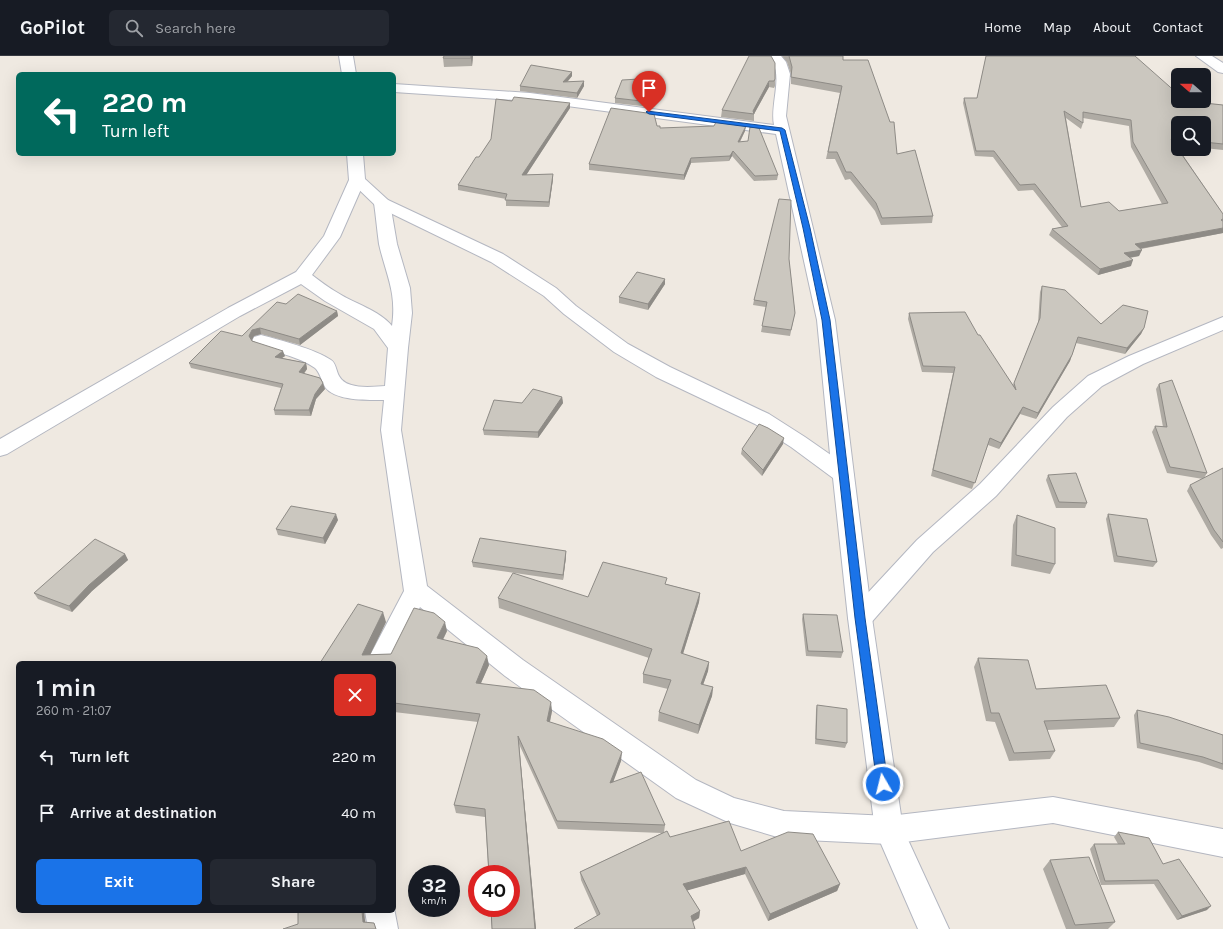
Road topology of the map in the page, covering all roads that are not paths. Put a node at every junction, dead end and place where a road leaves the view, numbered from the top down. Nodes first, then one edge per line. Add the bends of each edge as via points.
1 (346, 56) edge
2 (773, 56) edge
3 (1203, 56) edge
4 (1223, 69) edge
5 (349, 72) edge
6 (396, 88) edge
7 (782, 130) junction
8 (355, 156) edge
9 (357, 180) junction
10 (382, 203) junction
11 (302, 276) junction
12 (1223, 323) edge
13 (261, 341) dead end
14 (398, 348) junction
15 (394, 393) junction
16 (0, 449) edge
17 (843, 475) junction
18 (416, 591) junction
19 (860, 618) junction
20 (381, 661) edge
21 (889, 830) junction
22 (1223, 844) edge
23 (380, 913) edge
24 (383, 929) edge
25 (934, 929) edge

1 - 5 street
2 - 7 street via 779,62 783,74 779,116
3 - 4 street
6 - 7 street via 530,97
7 - 17 street via 826,320
8 - 9 street
9 - 10 street
9 - 11 street via 332,237
10 - 14 street via 388,244 401,288 402,320
10 - 17 street via 497,258 550,292 621,348 663,372 762,419
11 - 14 street via 331,297 381,325
11 - 16 street via 227,316
12 - 19 street via 1136,360 1095,381 1051,420 988,490 926,546
13 - 15 street via 325,365 330,379 337,388 362,393
14 - 15 street
15 - 18 street via 391,430
17 - 19 street
18 - 20 street
18 - 21 street via 514,668 686,789 730,810 784,825
19 - 21 street
21 - 22 street via 1053,810
21 - 25 street
23 - 24 street

